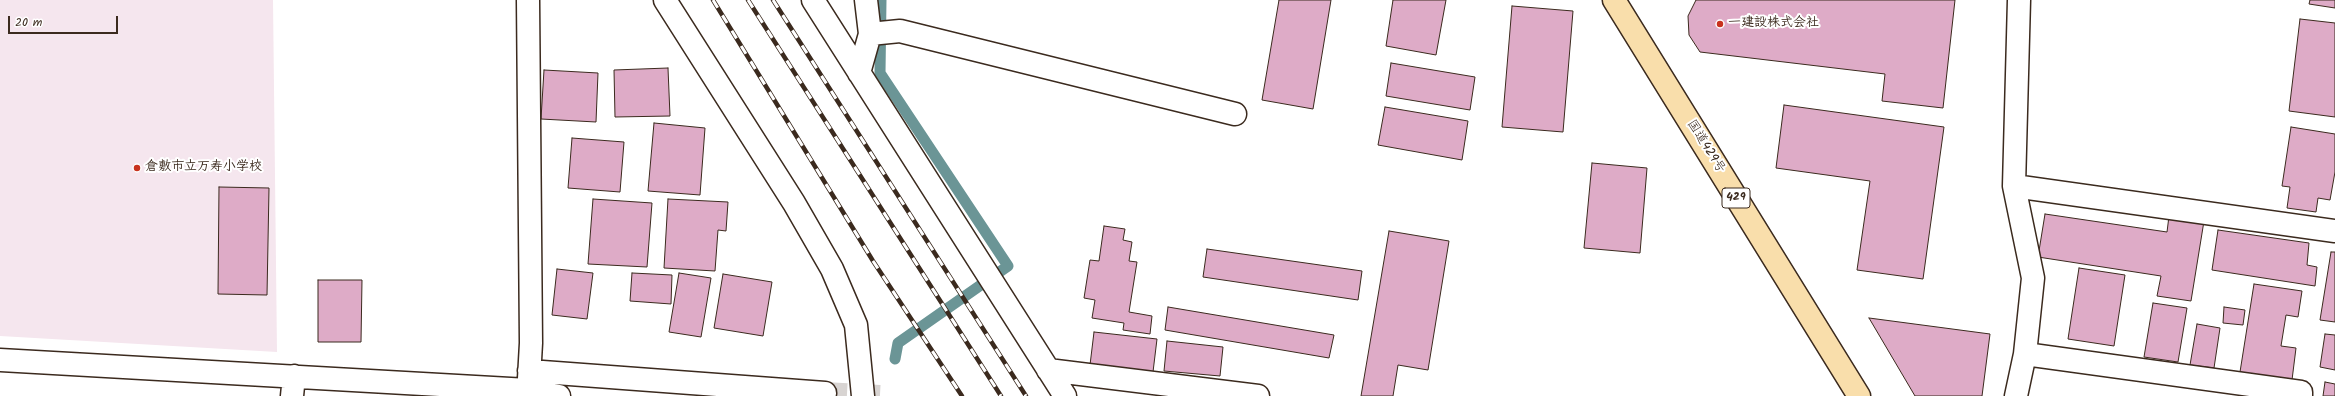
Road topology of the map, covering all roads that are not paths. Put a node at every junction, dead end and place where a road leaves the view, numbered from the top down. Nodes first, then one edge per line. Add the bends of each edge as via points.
1 (528, 0) edge
2 (665, 0) edge
3 (813, 0) edge
4 (866, 0) edge
5 (1614, 0) edge
6 (2019, 0) edge
7 (877, 33) junction
8 (859, 73) junction
9 (1236, 114) dead end
10 (2014, 186) junction
11 (2333, 230) edge
12 (2025, 354) junction
13 (0, 360) edge
14 (1048, 370) junction
15 (293, 386) edge
16 (529, 386) edge
17 (825, 393) dead end
18 (559, 396) edge
19 (863, 396) edge
20 (1065, 396) edge
21 (1258, 396) edge
22 (1859, 396) edge
23 (2016, 396) edge
24 (2301, 396) edge

1 - 16 street via 532,343
2 - 19 street via 832,269 856,325
3 - 8 street
4 - 7 street
5 - 22 highway, 国道429号 / 429
6 - 10 street
7 - 8 street
7 - 9 street via 900,31
8 - 14 street
10 - 11 street
10 - 12 street via 2033,278
12 - 23 street
12 - 24 street via 2301,392
13 - 15 street
14 - 20 street
14 - 21 street
15 - 16 street
16 - 17 street
16 - 18 street

